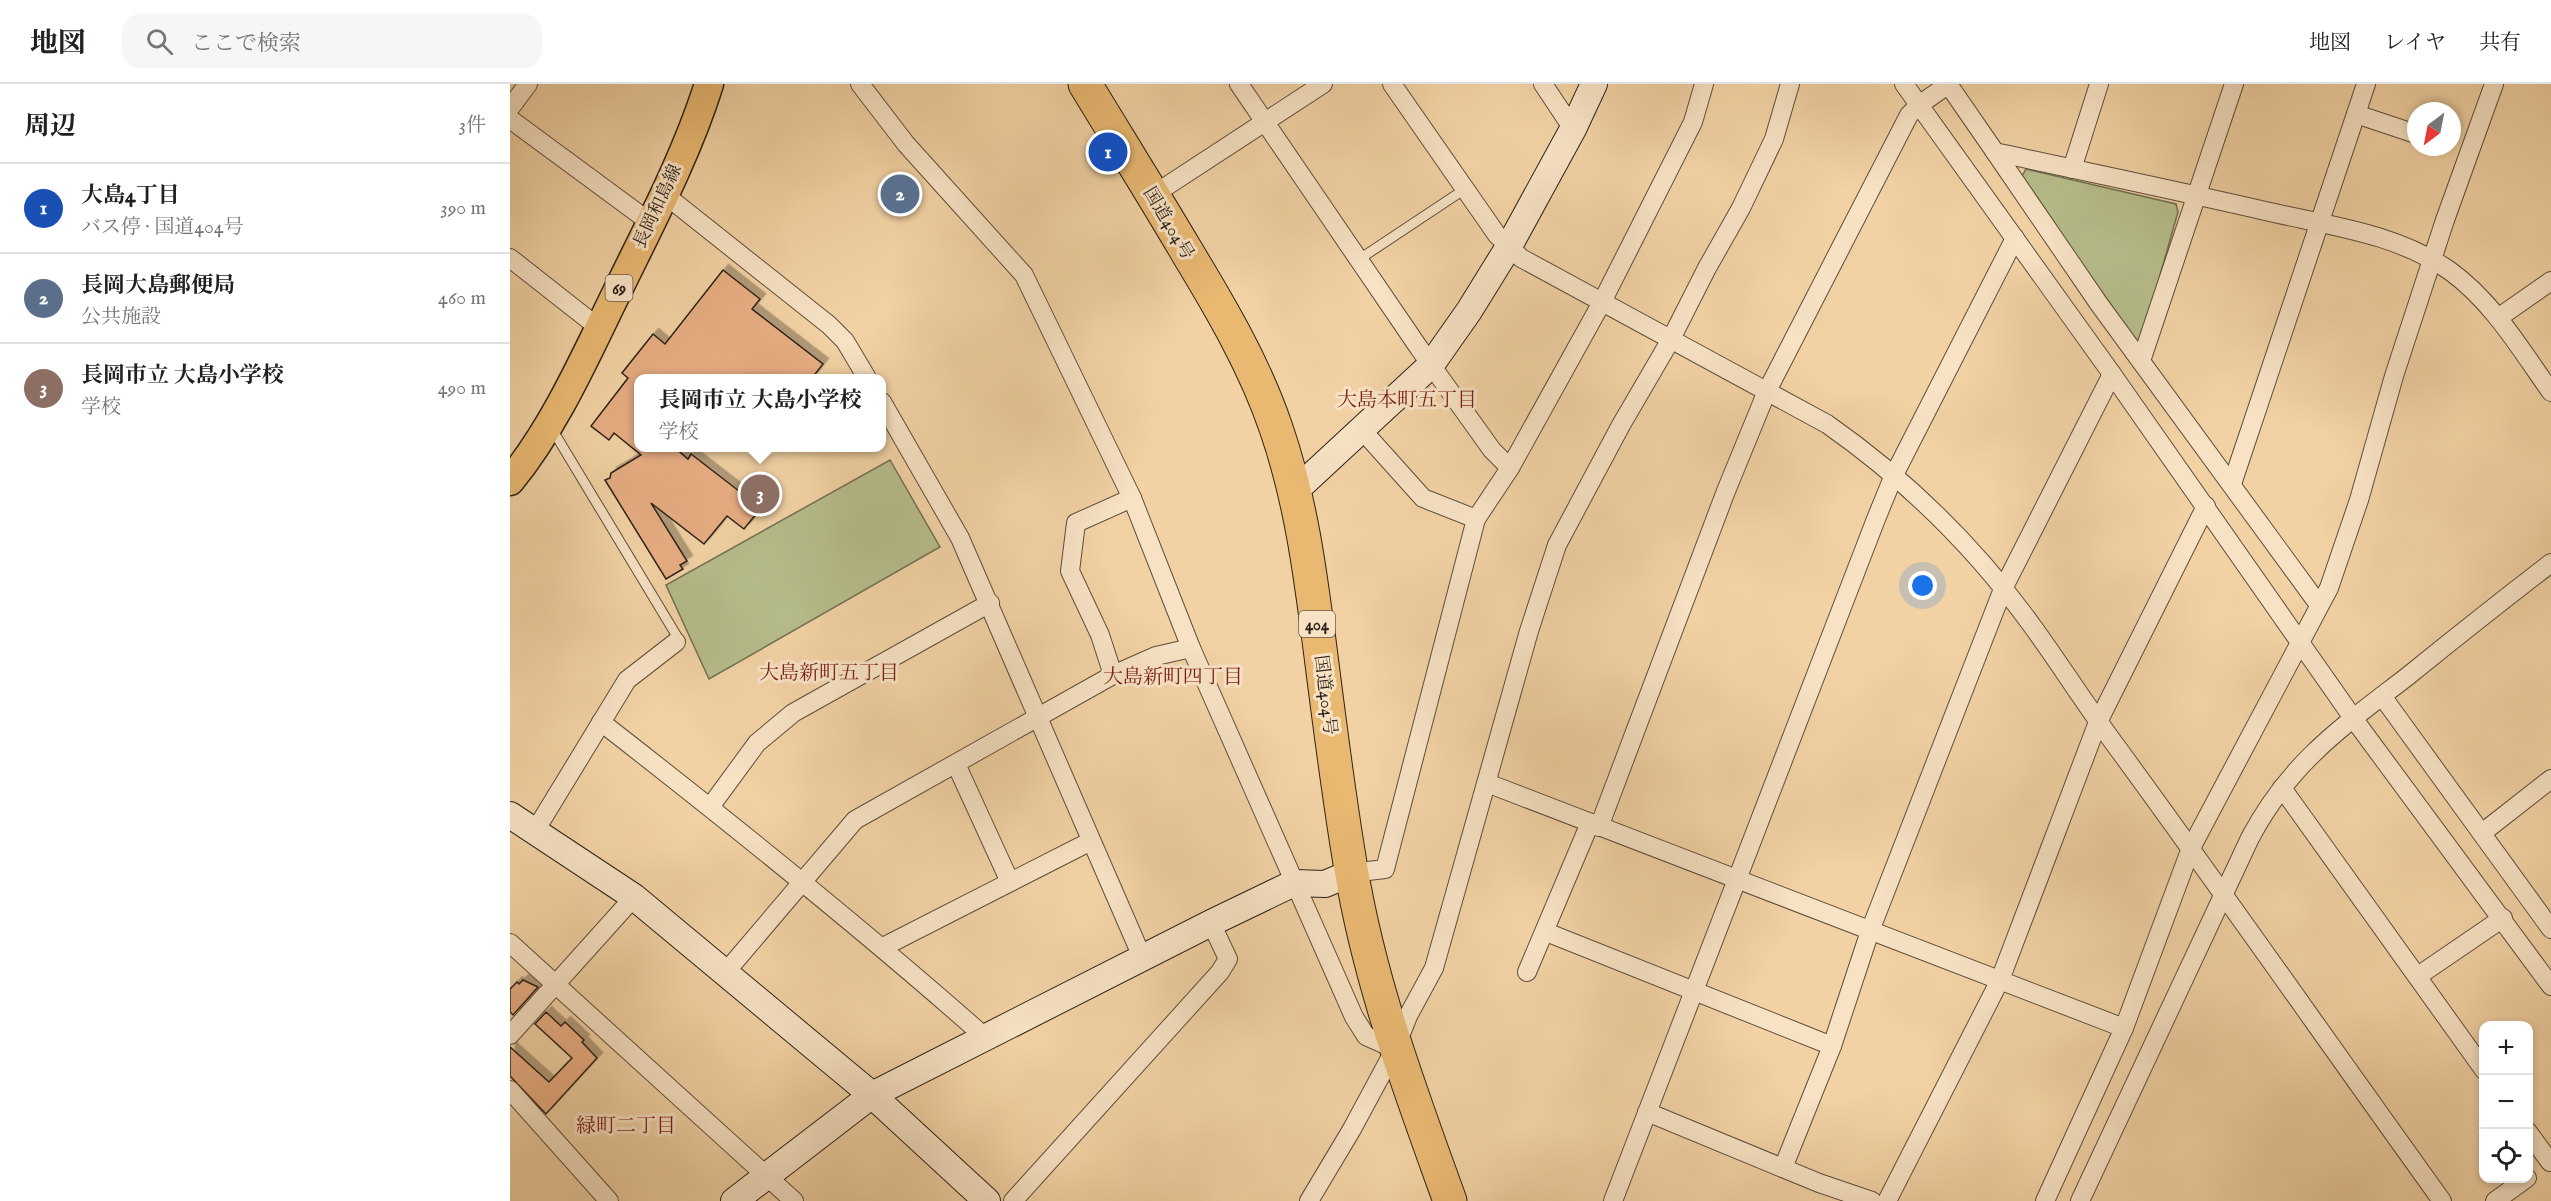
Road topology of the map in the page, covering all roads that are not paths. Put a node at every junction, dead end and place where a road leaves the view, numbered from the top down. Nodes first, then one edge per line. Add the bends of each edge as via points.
1 (528, 84) edge
2 (860, 84) edge
3 (1085, 84) edge
4 (1239, 84) edge
5 (1323, 84) edge
6 (1392, 84) edge
7 (1543, 84) edge
8 (1594, 84) edge
9 (1704, 84) edge
10 (1790, 84) edge
11 (1904, 84) edge
12 (1949, 84) edge
13 (2099, 84) edge
14 (2234, 84) edge
15 (2366, 84) edge
16 (2494, 84) edge
17 (702, 86) edge
18 (1919, 105) junction
19 (510, 108) edge
20 (2356, 114) junction
21 (510, 119) edge
22 (1264, 122) junction
23 (1573, 129) junction
24 (2407, 131) edge
25 (2461, 147) edge
26 (1995, 152) junction
27 (2458, 156) edge
28 (2072, 169) junction
29 (1465, 189) junction
30 (664, 194) junction
31 (1153, 195) junction
32 (2197, 195) junction
33 (651, 223) junction
34 (2319, 223) junction
35 (2015, 238) junction
36 (1508, 248) junction
37 (510, 258) edge
38 (1358, 260) junction
39 (2433, 260) junction
40 (2551, 280) edge
41 (1602, 302) junction
42 (2498, 318) junction
43 (599, 328) junction
44 (1670, 341) junction
45 (2141, 361) junction
46 (1431, 364) junction
47 (865, 374) edge
48 (2112, 374) junction
49 (1767, 391) junction
50 (2551, 392) edge
51 (886, 409) edge
52 (549, 425) junction
53 (1362, 430) junction
54 (1510, 468) junction
55 (1894, 475) junction
56 (510, 481) edge
57 (2232, 484) junction
58 (1295, 491) junction
59 (1132, 498) junction
60 (2206, 506) junction
61 (1476, 519) junction
62 (2551, 562) edge
63 (2003, 589) junction
64 (990, 603) junction
65 (2319, 605) junction
66 (2301, 641) junction
67 (676, 642) joint
68 (1191, 648) junction
69 (1113, 675) junction
70 (2382, 696) junction
71 (1037, 717) junction
72 (2353, 718) junction
73 (601, 722) junction
74 (2098, 722) junction
75 (956, 764) junction
76 (2551, 778) edge
77 (1487, 783) junction
78 (2282, 788) junction
79 (710, 807) junction
80 (510, 815) edge
81 (1595, 825) junction
82 (535, 831) junction
83 (2482, 833) junction
84 (1092, 841) junction
85 (2191, 848) junction
86 (1352, 873) junction
87 (1737, 878) junction
88 (1010, 882) junction
89 (802, 884) junction
90 (1294, 884) junction
91 (2224, 894) junction
92 (634, 897) junction
93 (2503, 918) junction
94 (1211, 922) junction
95 (2551, 929) edge
96 (1870, 931) junction
97 (1545, 932) junction
98 (510, 943) edge
99 (883, 947) junction
100 (1143, 957) junction
101 (1527, 972) dead end
102 (725, 973) junction
103 (2418, 976) junction
104 (2000, 980) junction
105 (557, 984) junction
106 (2551, 986) edge
107 (1693, 991) junction
108 (2124, 1028) junction
109 (510, 1035) edge
110 (986, 1038) junction
111 (1832, 1046) junction
112 (1395, 1049) junction
113 (2479, 1063) edge
114 (510, 1090) edge
115 (872, 1095) junction
116 (1647, 1112) junction
117 (2533, 1137) edge
118 (2551, 1162) edge
119 (1783, 1168) junction
120 (766, 1175) junction
121 (2533, 1175) edge
122 (2521, 1183) edge
123 (609, 1201) edge
124 (734, 1201) edge
125 (794, 1201) edge
126 (987, 1201) edge
127 (1013, 1201) edge
128 (1309, 1201) edge
129 (1450, 1201) edge
130 (1613, 1201) edge
131 (1872, 1201) edge
132 (1887, 1201) edge
133 (2045, 1201) edge
134 (2080, 1201) edge
135 (2442, 1201) edge
136 (2495, 1201) edge

1 - 19 street
2 - 59 street via 906,144 1024,275
3 - 31 highway, 国道404号 / 404
4 - 22 street
5 - 22 street
6 - 29 street
7 - 23 street
8 - 23 street
9 - 41 street via 1693,122
10 - 44 street via 1774,139
11 - 18 street
12 - 18 street
12 - 26 street
13 - 28 street
14 - 32 street
15 - 20 street
16 - 25 street
17 - 30 main road, 長岡和島線 / 69
18 - 35 street
18 - 49 street via 1895,141
20 - 24 street
20 - 34 street
21 - 33 street
22 - 31 street
22 - 38 street
23 - 36 street
26 - 28 street
26 - 45 street
27 - 39 street
28 - 32 street
29 - 36 street
29 - 38 lane
30 - 33 main road, 長岡和島線 / 69
30 - 47 street via 830,325 845,341
31 - 58 highway, 国道404号 / 404 via 1250,365 1276,427
32 - 34 street
32 - 45 street
33 - 43 main road, 長岡和島線 / 69
34 - 39 street via 2388,239
34 - 57 street
35 - 48 street
35 - 55 street
36 - 41 street
36 - 46 street
37 - 43 street
38 - 46 street
39 - 42 street via 2470,288
39 - 65 street via 2394,376 2356,511 2329,588
40 - 42 street
41 - 44 street
41 - 54 street
42 - 50 street
43 - 52 main road, 長岡和島線 / 69
44 - 49 street
44 - 77 street via 1557,545
45 - 57 street
46 - 53 street
46 - 54 street via 1492,450
48 - 60 street
48 - 63 street
49 - 55 street via 1827,424
49 - 81 street
51 - 64 street via 960,538
52 - 56 main road, 長岡和島線 / 69
52 - 67 lane via 678,638
53 - 58 street
53 - 61 street via 1424,498
54 - 61 street
55 - 63 street via 1970,548
55 - 87 street
57 - 65 street
58 - 86 highway, 国道404号 / 404 via 1308,550
59 - 68 street
59 - 69 street via 1076,523 1070,571 1100,635
60 - 66 street
60 - 74 street
61 - 86 street via 1385,869
62 - 70 street
63 - 74 street
63 - 96 street
64 - 71 street
64 - 79 street via 786,719 757,743
65 - 66 street
66 - 72 street
66 - 85 street
67 - 73 street via 627,680
68 - 69 street via 1156,656
68 - 90 street
69 - 71 street
70 - 72 street
70 - 83 street
71 - 75 street
71 - 84 street
72 - 78 street via 2306,759
72 - 93 street
73 - 79 street
73 - 82 street
74 - 85 street
74 - 104 street
75 - 88 street
75 - 89 street via 855,820
76 - 83 street
77 - 81 street
77 - 112 street via 1434,968
78 - 91 street via 2255,828
78 - 103 street
79 - 89 street
80 - 82 street
81 - 87 street
81 - 97 street
82 - 92 street
83 - 95 street
84 - 88 street
84 - 100 street
85 - 91 street
85 - 108 street
86 - 90 street via 1325,884
86 - 112 highway, 国道404号 / 404
87 - 96 street
87 - 107 street
88 - 99 street
89 - 99 street
89 - 102 street
90 - 94 street
90 - 112 street via 1354,1017 1366,1036
91 - 134 street
91 - 135 street
92 - 102 street
92 - 105 street
93 - 103 street
93 - 106 street
94 - 100 street
94 - 127 street via 1228,959 1220,972
96 - 104 street
96 - 111 street
97 - 101 street
97 - 107 street
98 - 105 street
99 - 110 street
100 - 110 street
102 - 115 street
103 - 113 street
104 - 108 street
104 - 132 street
105 - 109 street
105 - 120 street
107 - 111 street
107 - 116 street
108 - 133 street
110 - 115 street
111 - 119 street
112 - 128 street
112 - 129 highway, 国道404号 / 404
114 - 123 street
115 - 120 street
115 - 126 street
116 - 119 street
116 - 130 street
117 - 118 street
118 - 121 street
119 - 131 street
120 - 124 street
120 - 125 street
122 - 136 street

